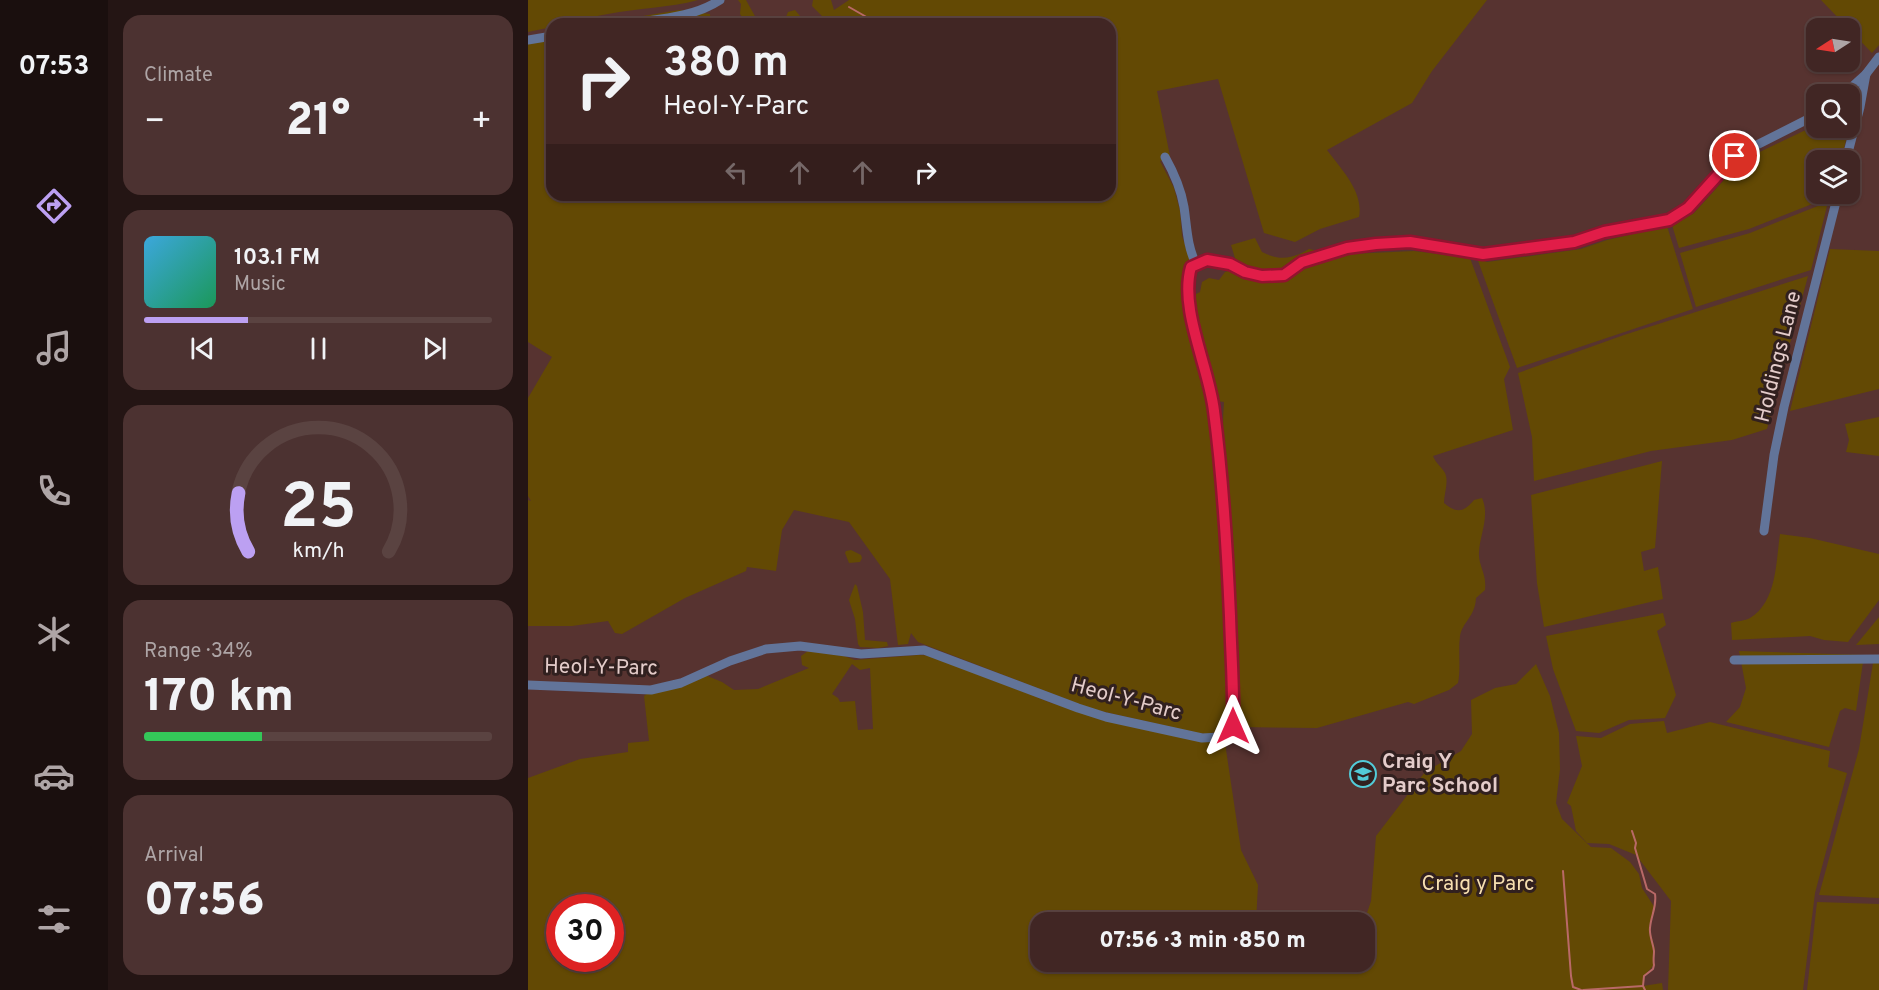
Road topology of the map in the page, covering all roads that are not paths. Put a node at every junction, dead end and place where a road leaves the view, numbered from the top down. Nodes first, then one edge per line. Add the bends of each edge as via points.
1 (720, 0) edge
2 (662, 18) edge
3 (546, 37) edge
4 (528, 40) edge
5 (1879, 57) edge
6 (1866, 74) junction
7 (1855, 84) edge
8 (1806, 121) edge
9 (1849, 150) edge
10 (1165, 157) dead end
11 (1835, 204) edge
12 (1196, 264) junction
13 (1764, 531) dead end
14 (1879, 659) edge
15 (1734, 660) dead end
16 (528, 685) edge

1 - 2 street via 686,14
3 - 4 street
5 - 6 street
6 - 7 street
6 - 9 street
8 - 12 street via 1735,156 1688,208 1669,220 1574,242 1483,254 1410,242 1357,247 1302,262 1284,275 1262,276 1216,261
10 - 12 street via 1181,195 1190,251
11 - 13 street, Holdings Lane via 1773,455
12 - 16 street, Heol-Y-Parc via 1189,276 1189,304 1214,403 1228,552 1234,709 1232,732 1227,736 1202,738 1106,717 924,650 861,654 800,646 766,649 681,683 651,690
14 - 15 street

